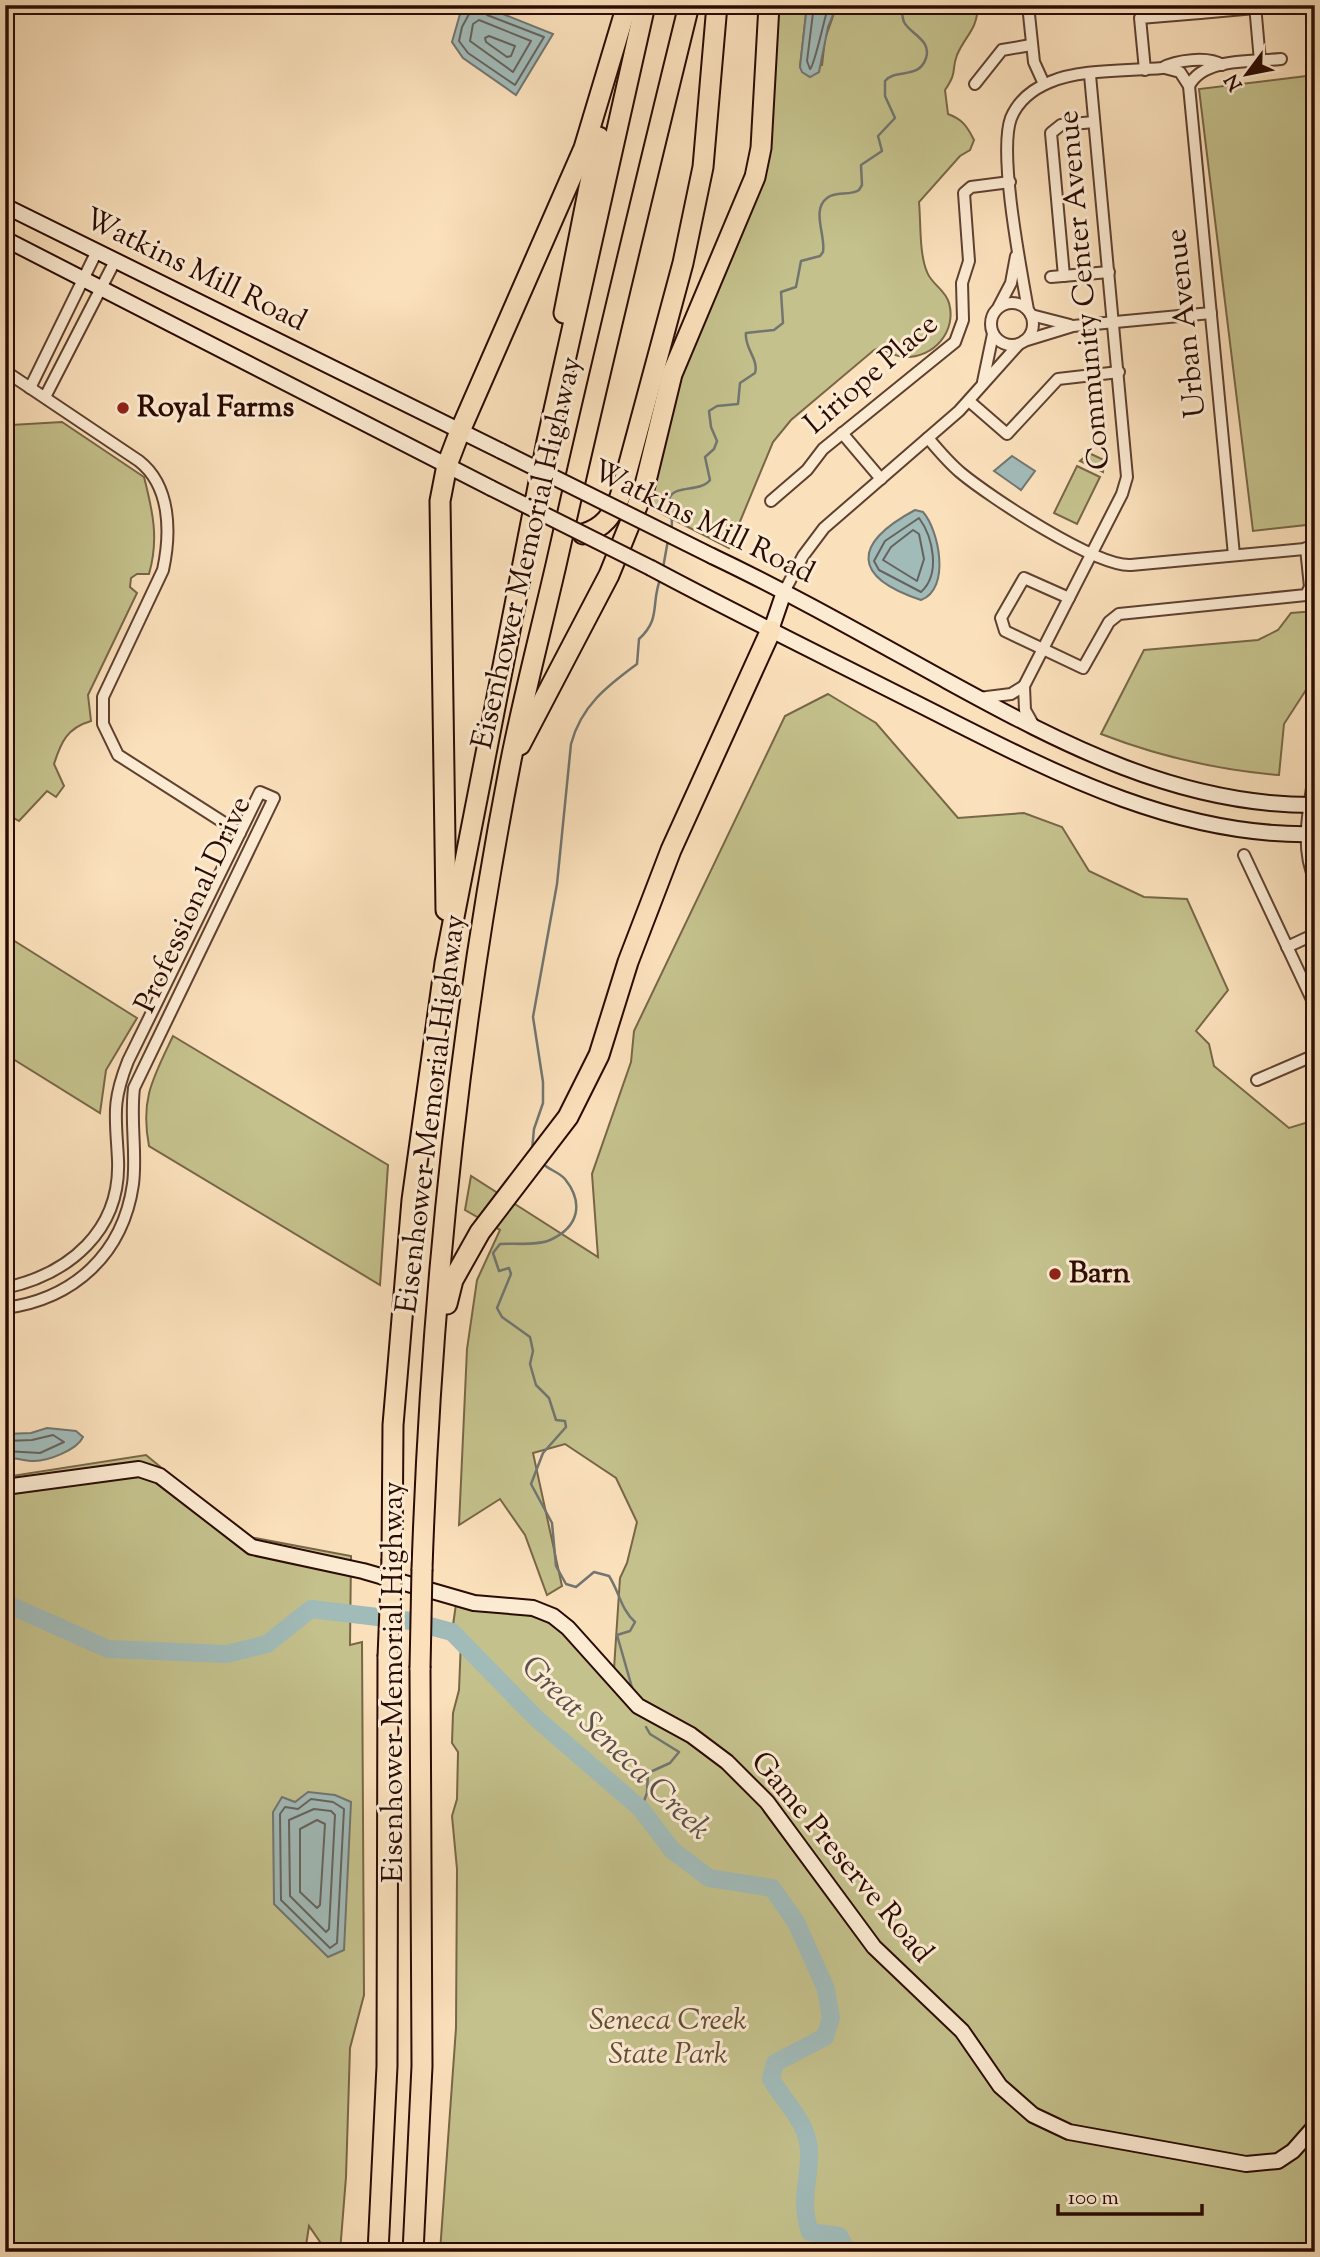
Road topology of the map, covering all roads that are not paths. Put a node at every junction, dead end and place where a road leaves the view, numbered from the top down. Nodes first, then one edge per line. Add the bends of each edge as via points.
1 (627, 5) edge
2 (645, 5) edge
3 (689, 5) edge
4 (718, 5) edge
5 (769, 5) edge
6 (1028, 5) edge
7 (1139, 5) edge
8 (1255, 6) edge
9 (1200, 9) edge
10 (1140, 19) junction
11 (621, 25) junction
12 (1031, 45) junction
13 (1281, 59) dead end
14 (1260, 61) junction
15 (1222, 65) junction
16 (1162, 68) junction
17 (1145, 70) junction
18 (1090, 75) junction
19 (975, 84) dead end
20 (1045, 85) junction
21 (1189, 86) junction
22 (1094, 122) junction
23 (1010, 182) junction
24 (5, 206) edge
25 (5, 239) edge
26 (1017, 246) junction
27 (97, 251) junction
28 (116, 261) junction
29 (1109, 272) junction
30 (1064, 276) junction
31 (1051, 277) dead end
32 (84, 279) junction
33 (99, 287) junction
34 (998, 308) junction
35 (1029, 312) junction
36 (1211, 313) junction
37 (1114, 322) junction
38 (1073, 326) junction
39 (993, 334) junction
40 (1022, 343) junction
41 (5, 371) edge
42 (1119, 372) junction
43 (30, 388) junction
44 (981, 388) junction
45 (45, 397) junction
46 (558, 397) junction
47 (969, 401) junction
48 (460, 431) junction
49 (842, 433) junction
50 (928, 438) junction
51 (447, 465) junction
52 (881, 479) junction
53 (771, 501) dead end
54 (617, 503) junction
55 (583, 534) junction
56 (1310, 548) edge
57 (1092, 553) junction
58 (1234, 555) junction
59 (784, 592) junction
60 (1069, 598) junction
61 (771, 630) junction
62 (1043, 650) junction
63 (1024, 686) junction
64 (979, 698) junction
65 (1036, 729) junction
66 (512, 758) junction
67 (1315, 769) edge
68 (1312, 805) edge
69 (240, 833) junction
70 (1311, 834) edge
71 (1244, 855) dead end
72 (1315, 880) edge
73 (1315, 934) edge
74 (1287, 947) junction
75 (445, 963) junction
76 (1315, 1006) edge
77 (1315, 1055) edge
78 (1257, 1080) dead end
79 (5, 1288) edge
80 (5, 1308) edge
81 (435, 1349) junction
82 (5, 1488) edge
83 (1315, 2126) edge
84 (378, 2252) edge
85 (412, 2252) edge

1 - 11 highway
2 - 46 highway
3 - 66 highway, Eisenhower Memorial Highway
4 - 54 highway via 701,179 684,263
5 - 66 highway via 761,148 755,177 672,374 644,489 609,575
6 - 12 street
7 - 10 street
8 - 9 street
8 - 14 street
9 - 10 street
10 - 17 street
11 - 46 highway via 555,360
11 - 48 highway via 584,148
12 - 19 street via 1002,50
12 - 20 street
13 - 14 street
14 - 15 street
15 - 16 street via 1209,60
15 - 21 street via 1200,72
16 - 17 street
16 - 21 street via 1180,72
17 - 18 street
18 - 20 street
18 - 22 street, Community Center Avenue
20 - 23 street via 1024,99 1011,120 1007,138
21 - 36 street, Urban Avenue
22 - 29 street, Community Center Avenue
22 - 30 street via 1061,125 1051,133
23 - 26 street
23 - 49 street, Liriope Place via 971,187 964,193 969,261 962,283 963,320 955,342
24 - 27 main road, Watkins Mill Road
25 - 32 main road, Watkins Mill Road
26 - 34 street via 1012,283
26 - 35 street
27 - 28 main road, Watkins Mill Road
27 - 32 street
28 - 33 street
28 - 48 main road, Watkins Mill Road
29 - 30 street
29 - 37 street, Community Center Avenue
30 - 31 street
32 - 33 main road, Watkins Mill Road
32 - 43 street
33 - 45 street
33 - 51 main road, Watkins Mill Road
34 - 35 street via 1013,303
34 - 39 street via 991,317
35 - 38 street
35 - 40 street via 1031,332
36 - 37 street
36 - 58 street, Urban Avenue
37 - 38 street
37 - 42 street, Community Center Avenue
38 - 40 street
39 - 40 street via 1007,345
39 - 44 street
40 - 44 street
41 - 43 street
42 - 47 street via 1058,379 1007,434
42 - 57 street, Community Center Avenue via 1127,477
43 - 45 street
44 - 47 street
45 - 69 street via 150,469 165,509 163,570 103,696 101,712 109,742 118,755
46 - 75 highway
47 - 50 street
48 - 51 highway
48 - 54 main road, Watkins Mill Road, bridge
49 - 52 street
49 - 53 street, Liriope Place via 778,488
50 - 52 street
50 - 57 street via 969,479
51 - 55 main road, Watkins Mill Road, bridge
51 - 75 highway via 440,502
52 - 59 street via 824,527
54 - 55 highway via 596,530
54 - 59 main road, Watkins Mill Road, bridge
55 - 61 main road, Watkins Mill Road, bridge
56 - 58 street
56 - 62 street via 1306,595 1119,614 1109,622 1083,668
57 - 58 street via 1125,565
57 - 60 street, Community Center Avenue
59 - 61 main road
59 - 64 main road, Watkins Mill Road
60 - 62 street, Community Center Avenue
60 - 62 street via 1031,578 1019,581 1000,625
61 - 70 main road, Watkins Mill Road via 1090,788 1231,828
61 - 81 highway via 671,850 599,1055 568,1117 480,1232 453,1280
62 - 63 street, Community Center Avenue
63 - 64 street via 1011,694
63 - 65 street via 1025,710
64 - 65 main road, Watkins Mill Road
65 - 68 main road, Watkins Mill Road via 1114,765 1183,787 1234,798
66 - 81 highway, Eisenhower Memorial Highway via 468,1012 445,1204
67 - 68 street
68 - 70 street
69 - 79 street, Professional Drive via 116,1093 113,1120 118,1173 106,1222 72,1261 43,1278
69 - 80 street, Professional Drive via 260,792 274,797 134,1088 130,1118 133,1184 116,1240 92,1268 63,1291 33,1305
70 - 72 street via 1308,859
71 - 74 street
73 - 74 street
74 - 76 street
75 - 84 highway, bridge via 410,1213 393,1425 387,2066
77 - 78 street
81 - 85 highway, Eisenhower Memorial Highway, bridge via 427,1419 422,1569 422,2066
82 - 83 main road, Game Preserve Road via 139,1469 160,1476 252,1547 363,1571 474,1603 533,1608 553,1616 638,1706 691,1735 767,1801 874,1947 962,2032 1000,2086 1033,2115 1069,2132 1246,2164 1278,2161

